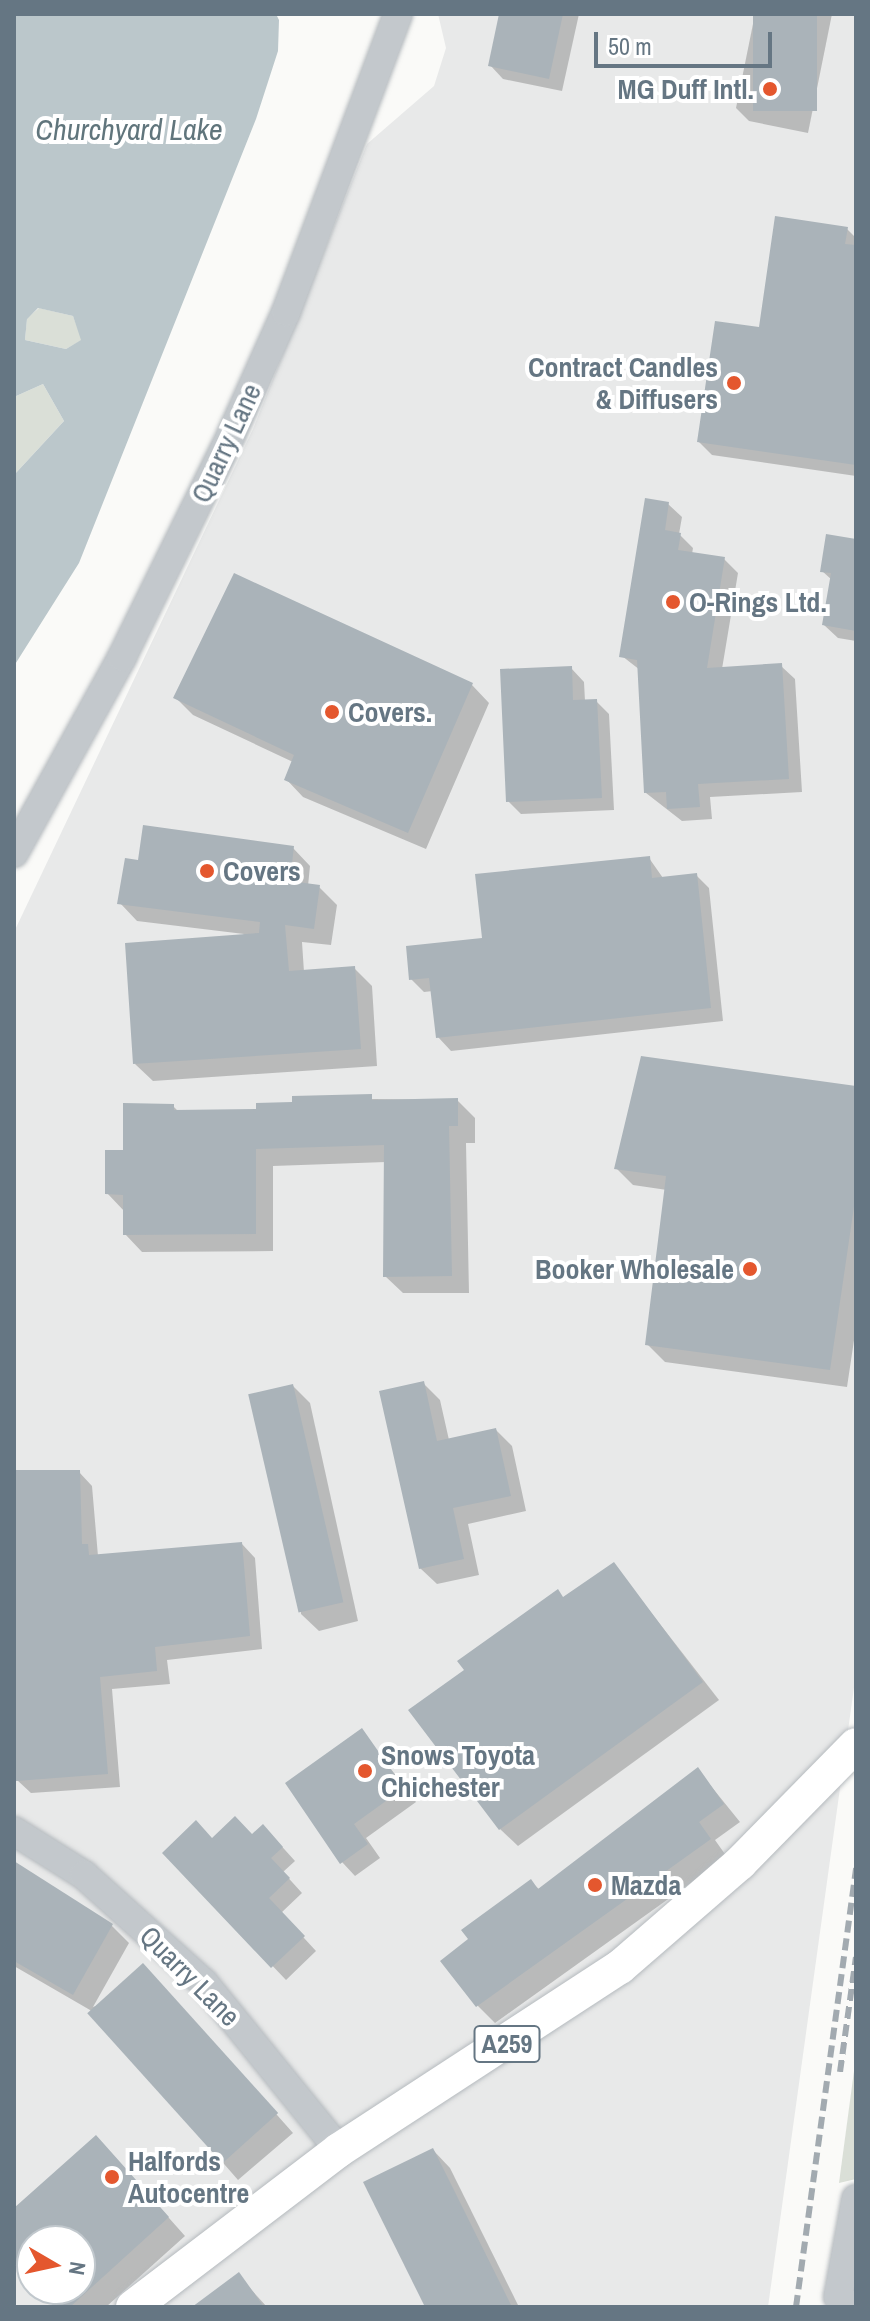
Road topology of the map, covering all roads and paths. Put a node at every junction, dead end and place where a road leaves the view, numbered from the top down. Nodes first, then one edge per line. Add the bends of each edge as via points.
1 (398, 14) edge
2 (14, 853) edge
3 (855, 1746) edge
4 (14, 1831) edge
5 (339, 2150) junction
6 (856, 2199) edge
7 (133, 2307) edge
8 (853, 2307) edge

1 - 2 street, Quarry Lane via 286,312 231,435 122,657
3 - 5 main road, A259 via 740,1863 620,1967
4 - 5 street, Quarry Lane via 84,1875 204,1983
5 - 7 main road, A259
6 - 8 street via 838,2297

